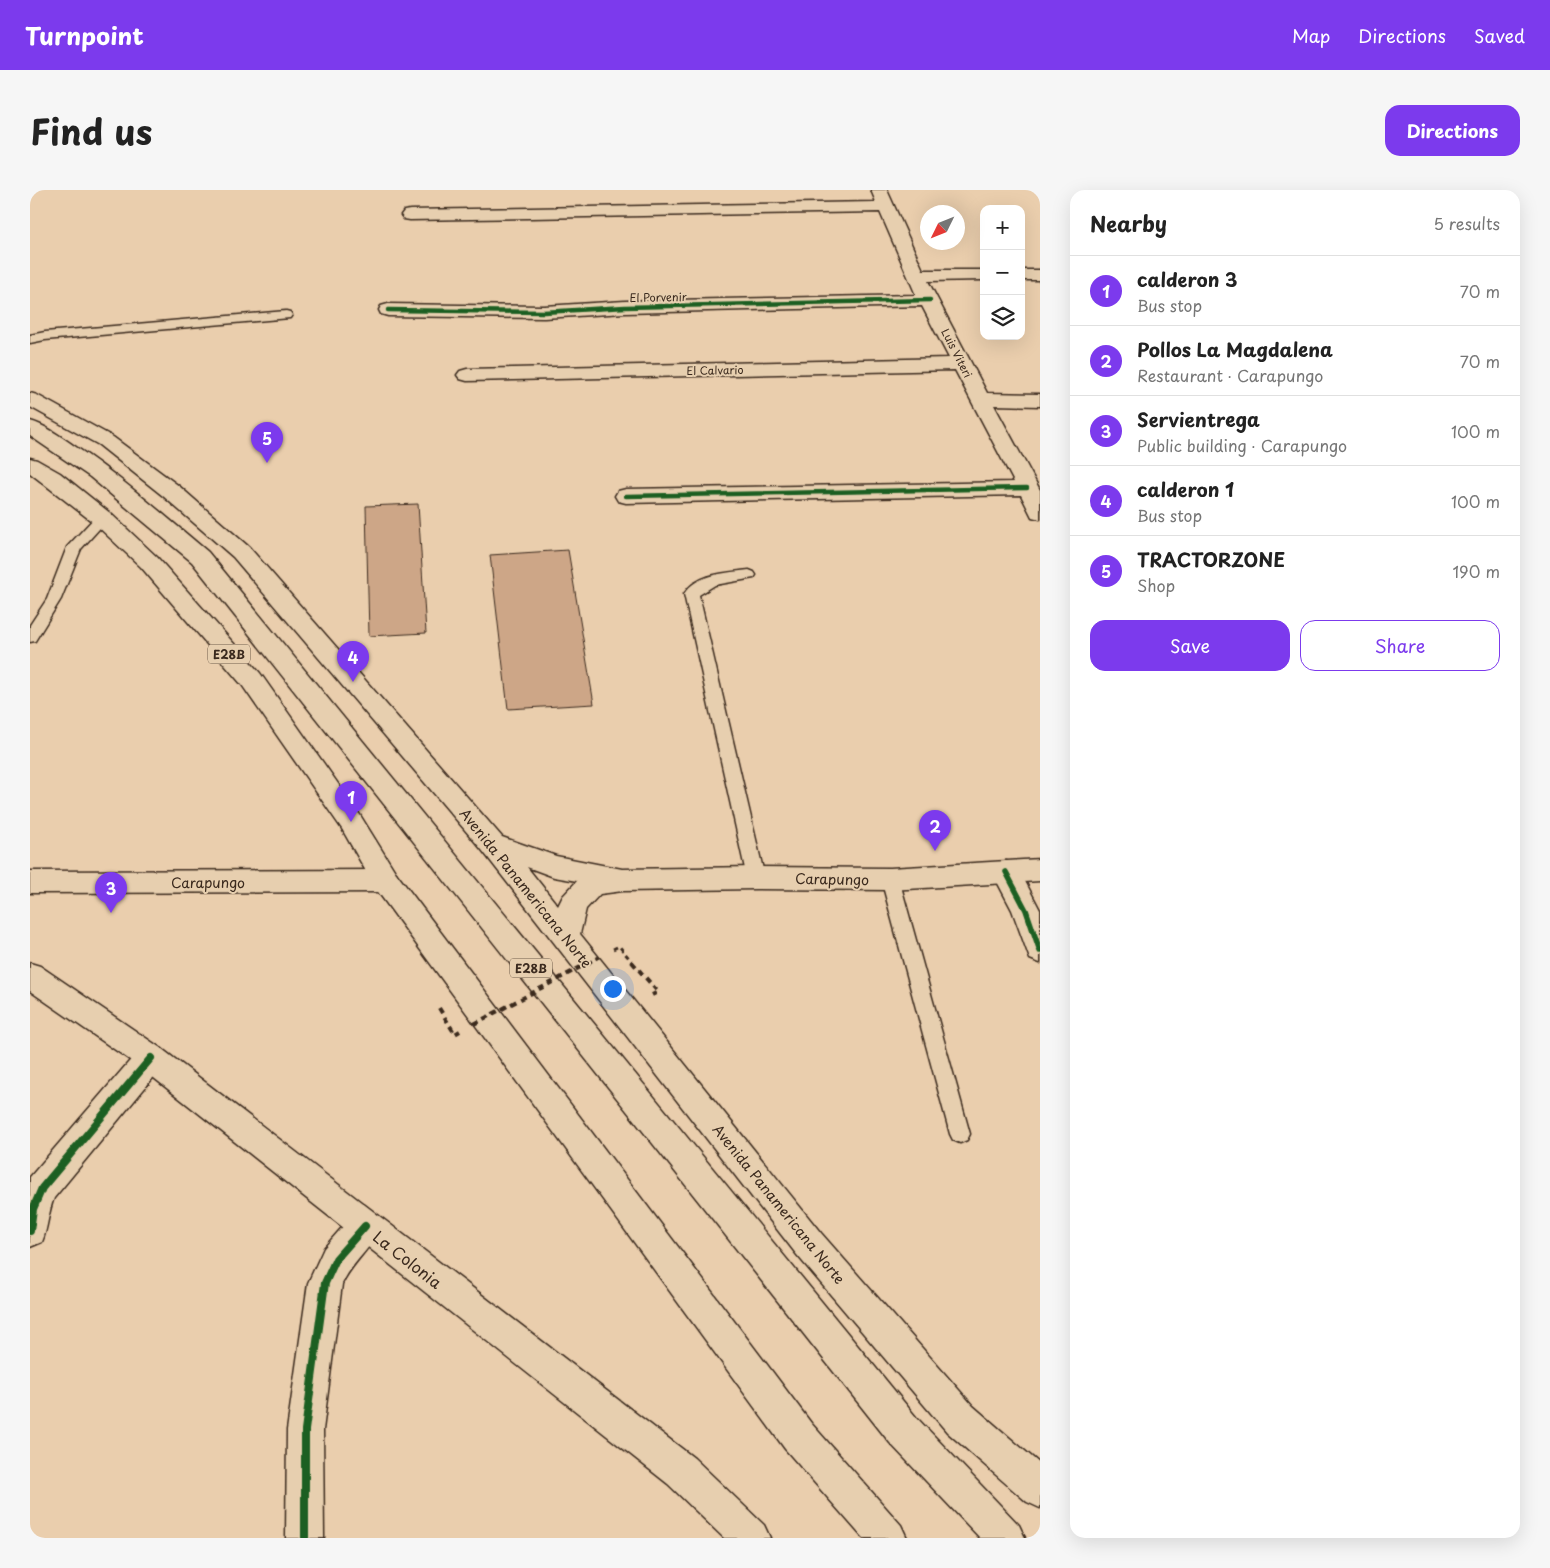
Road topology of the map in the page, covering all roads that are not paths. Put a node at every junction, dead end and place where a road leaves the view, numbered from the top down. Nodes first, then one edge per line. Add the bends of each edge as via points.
1 (883, 198) edge
2 (410, 215) dead end
3 (980, 275) edge
4 (1025, 275) edge
5 (1040, 275) edge
6 (916, 276) junction
7 (930, 300) junction
8 (388, 310) dead end
9 (286, 315) dead end
10 (30, 339) edge
11 (962, 364) junction
12 (467, 376) dead end
13 (30, 399) edge
14 (980, 399) junction
15 (1040, 400) edge
16 (30, 427) edge
17 (1016, 463) junction
18 (1040, 463) edge
19 (30, 464) edge
20 (1027, 488) junction
21 (626, 496) dead end
22 (1040, 512) edge
23 (102, 518) junction
24 (749, 575) dead end
25 (30, 637) edge
26 (492, 843) junction
27 (1021, 871) edge
28 (756, 878) junction
29 (623, 880) junction
30 (890, 880) junction
31 (386, 881) junction
32 (30, 882) edge
33 (1040, 886) edge
34 (566, 934) junction
35 (1040, 951) edge
36 (30, 975) edge
37 (151, 1058) junction
38 (960, 1134) dead end
39 (364, 1226) junction
40 (30, 1231) edge
41 (1040, 1490) edge
42 (305, 1538) edge
43 (751, 1538) edge
44 (888, 1538) edge
45 (1006, 1538) edge

1 - 2 main road
1 - 6 main road, Luis Viteri
3 - 6 main road
4 - 5 main road
6 - 7 main road, Luis Viteri
7 - 8 main road, El Porvenir via 544,312
7 - 11 main road, Luis Viteri
9 - 10 lane
11 - 12 main road, El Calvario
11 - 14 main road, Luis Viteri
13 - 26 main road, Avenida Panamericana Norte via 106,442 171,491 241,552
14 - 15 main road
14 - 17 main road, Luis Viteri
16 - 45 main road, E28B via 114,483 200,557 903,1430
17 - 18 main road
17 - 20 main road, Luis Viteri
19 - 23 main road, E28B
20 - 21 main road
20 - 22 main road, Luis Viteri
23 - 25 lane via 74,547 54,599
23 - 31 main road, E28B via 149,562 252,680 351,822
24 - 28 lane via 706,582 691,594
26 - 29 main road, Carapungo via 554,866
26 - 34 main road, Avenida Panamericana Norte
27 - 30 main road, Carapungo
27 - 33 main road
27 - 35 main road via 1026,910
28 - 29 main road, Carapungo
28 - 30 main road, Carapungo
29 - 34 main road, Carapungo via 592,884 573,904
30 - 38 lane
31 - 32 main road, Carapungo
31 - 44 main road, E28B via 798,1436
34 - 41 main road, Avenida Panamericana Norte via 816,1251 960,1419
36 - 37 main road, La Colonia
37 - 39 main road, La Colonia
37 - 40 main road via 42,1188 33,1209
39 - 42 main road via 336,1259 325,1283 305,1430
39 - 43 main road, La Colonia via 681,1471

